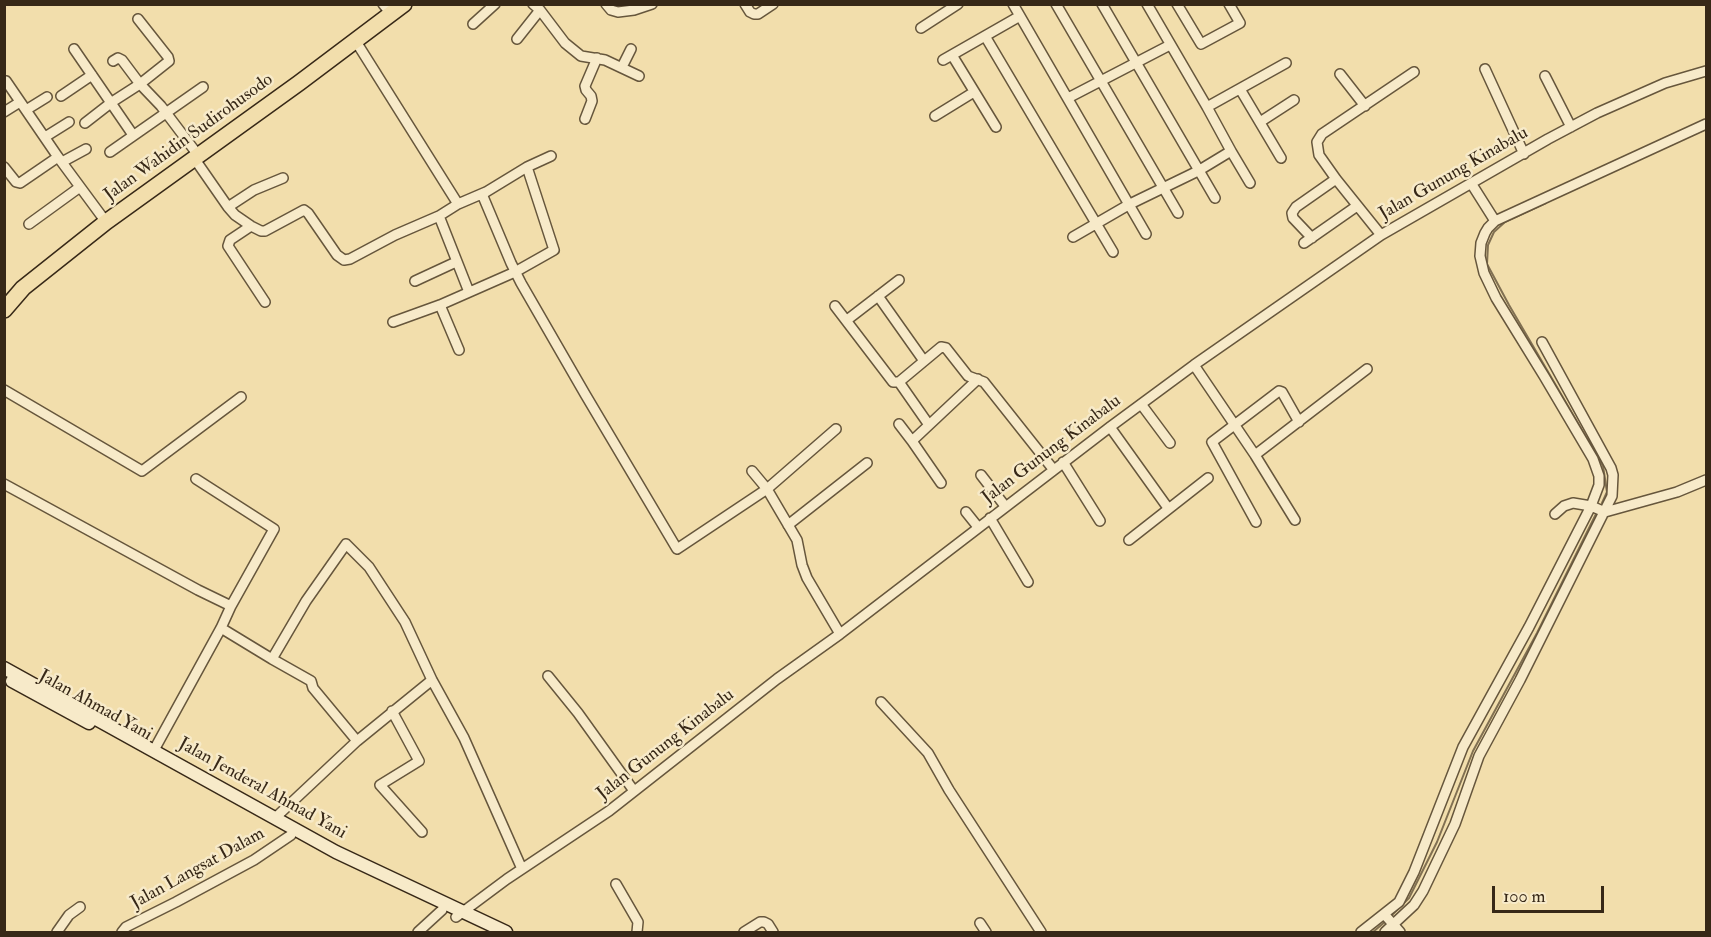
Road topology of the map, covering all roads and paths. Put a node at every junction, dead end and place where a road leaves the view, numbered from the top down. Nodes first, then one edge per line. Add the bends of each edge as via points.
1 (495, 4) edge
2 (606, 4) edge
3 (652, 4) edge
4 (745, 4) edge
5 (773, 4) edge
6 (958, 4) edge
7 (1056, 4) edge
8 (1102, 4) edge
9 (1147, 4) edge
10 (1177, 4) edge
11 (1229, 4) edge
12 (536, 7) edge
13 (393, 8) edge
14 (1018, 9) edge
15 (138, 19) dead end
16 (473, 24) dead end
17 (921, 28) dead end
18 (985, 36) junction
19 (517, 39) dead end
20 (355, 40) junction
21 (1170, 45) junction
22 (74, 49) dead end
23 (631, 49) dead end
24 (597, 58) junction
25 (113, 61) dead end
26 (1135, 62) junction
27 (1286, 63) dead end
28 (622, 67) junction
29 (1485, 69) dead end
30 (1707, 71) edge
31 (1414, 72) dead end
32 (1340, 74) dead end
33 (92, 75) junction
34 (639, 76) dead end
35 (1545, 76) dead end
36 (6, 81) dead end
37 (1101, 81) junction
38 (140, 84) junction
39 (203, 87) dead end
40 (1240, 89) junction
41 (974, 92) junction
42 (61, 96) dead end
43 (47, 97) dead end
44 (1068, 99) junction
45 (1294, 100) dead end
46 (112, 102) junction
47 (23, 106) junction
48 (1365, 106) junction
49 (1207, 107) junction
50 (4, 112) edge
51 (167, 114) junction
52 (935, 116) dead end
53 (585, 119) dead end
54 (69, 122) dead end
55 (1260, 122) junction
56 (85, 123) dead end
57 (1707, 124) edge
58 (996, 127) dead end
59 (1571, 127) junction
60 (134, 135) junction
61 (45, 137) junction
62 (86, 149) dead end
63 (1230, 151) junction
64 (110, 152) dead end
65 (1524, 154) junction
66 (196, 156) junction
67 (551, 156) dead end
68 (1281, 158) dead end
69 (60, 159) junction
70 (4, 167) edge
71 (527, 167) junction
72 (1198, 171) junction
73 (283, 178) dead end
74 (1336, 179) junction
75 (1250, 183) dead end
76 (1471, 183) junction
77 (80, 187) junction
78 (1164, 188) junction
79 (482, 194) junction
80 (1215, 198) dead end
81 (459, 204) junction
82 (1130, 204) junction
83 (1357, 206) junction
84 (228, 207) junction
85 (1178, 213) dead end
86 (439, 216) junction
87 (1495, 221) junction
88 (106, 222) junction
89 (1097, 223) junction
90 (29, 224) dead end
91 (251, 226) junction
92 (1146, 234) dead end
93 (1381, 236) junction
94 (1073, 237) dead end
95 (1113, 252) dead end
96 (456, 262) junction
97 (515, 272) junction
98 (415, 280) dead end
99 (899, 280) dead end
100 (469, 292) junction
101 (878, 296) junction
102 (265, 302) dead end
103 (440, 304) junction
104 (835, 306) dead end
105 (4, 310) edge
106 (847, 320) junction
107 (393, 322) dead end
108 (1542, 342) dead end
109 (459, 350) dead end
110 (924, 361) junction
111 (1194, 365) junction
112 (1367, 369) dead end
113 (978, 380) junction
114 (898, 382) junction
115 (4, 390) edge
116 (241, 397) dead end
117 (1141, 404) junction
118 (1299, 422) junction
119 (898, 424) dead end
120 (929, 425) junction
121 (1234, 425) junction
122 (1110, 427) junction
123 (836, 429) dead end
124 (912, 441) junction
125 (1170, 443) dead end
126 (1255, 455) junction
127 (867, 462) dead end
128 (1063, 462) junction
129 (1053, 469) junction
130 (752, 471) dead end
131 (981, 475) dead end
132 (1208, 478) dead end
133 (196, 479) dead end
134 (1707, 480) edge
135 (941, 483) dead end
136 (4, 484) edge
137 (767, 489) junction
138 (1005, 506) junction
139 (1168, 508) junction
140 (1598, 509) junction
141 (966, 512) dead end
142 (1555, 514) dead end
143 (990, 518) junction
144 (1295, 520) dead end
145 (1100, 521) dead end
146 (1256, 522) dead end
147 (788, 525) junction
148 (978, 527) junction
149 (1129, 540) dead end
150 (1028, 582) dead end
151 (231, 606) junction
152 (221, 628) junction
153 (840, 634) junction
154 (272, 659) junction
155 (4, 668) edge
156 (548, 676) dead end
157 (4, 677) edge
158 (432, 680) junction
159 (881, 702) dead end
160 (63, 704) junction
161 (392, 711) junction
162 (357, 741) junction
163 (154, 750) junction
164 (634, 791) junction
165 (275, 818) junction
166 (422, 832) dead end
167 (291, 835) junction
168 (522, 869) junction
169 (616, 884) dead end
170 (80, 906) dead end
171 (442, 910) junction
172 (460, 915) junction
173 (1391, 922) edge
174 (980, 923) dead end
175 (57, 933) edge
176 (122, 933) edge
177 (418, 933) edge
178 (488, 933) edge
179 (506, 933) edge
180 (637, 933) edge
181 (744, 933) edge
182 (773, 933) edge
183 (986, 933) edge
184 (1041, 933) edge
185 (1361, 933) edge
186 (1385, 933) edge

1 - 16 street
2 - 3 street via 618,12
4 - 5 street via 750,12 758,14
6 - 17 street
7 - 37 street
8 - 26 street
9 - 21 street
10 - 11 street via 1201,44 1240,23
12 - 19 street
12 - 24 street via 574,51
13 - 20 highway, Jalan Wahidin Sudirohusodo
14 - 18 street
14 - 44 street
15 - 38 street via 169,59
18 - 41 street via 947,58
18 - 89 street
20 - 66 highway, Jalan Wahidin Sudirohusodo
20 - 81 street
21 - 26 street
21 - 49 street
22 - 33 street
23 - 28 street
24 - 28 street
24 - 53 street via 585,86 592,101
25 - 38 street via 122,60
26 - 37 street
26 - 72 street
27 - 40 street
28 - 34 street
29 - 65 street
30 - 59 street, Jalan Gunung Kinabalu via 1665,82
31 - 48 street
32 - 48 street
33 - 42 street
33 - 46 street
35 - 59 street
36 - 47 street
37 - 44 street
37 - 78 street
38 - 46 street
38 - 51 street
39 - 51 street
40 - 49 street
40 - 55 street
41 - 52 street
41 - 58 street
43 - 47 street
44 - 82 street
45 - 55 street
46 - 56 street
46 - 60 street
47 - 50 street
47 - 61 street
48 - 74 street via 1318,139 1319,156
49 - 63 street
51 - 60 street
51 - 66 street
54 - 61 street
55 - 68 street
57 - 87 street
59 - 65 street, Jalan Gunung Kinabalu
60 - 64 street
61 - 69 street
62 - 69 street
63 - 72 street
63 - 75 street
65 - 76 street, Jalan Gunung Kinabalu
66 - 84 street
66 - 88 highway, Jalan Wahidin Sudirohusodo
67 - 71 street
69 - 70 street via 20,183
69 - 77 street
71 - 79 street
71 - 97 street via 554,249
72 - 78 street
72 - 80 street
73 - 84 street
74 - 83 street
74 - 83 street via 1292,213 1308,240
76 - 87 street
76 - 93 street, Jalan Gunung Kinabalu
77 - 88 street
77 - 90 street
78 - 82 street
78 - 85 street
79 - 81 street
79 - 97 street
81 - 86 street
82 - 89 street
82 - 92 street
83 - 93 street
84 - 91 street
86 - 91 street via 344,260 304,210 265,231
86 - 96 street
87 - 140 street via 1481,243 1484,273 1593,459 1599,481
88 - 105 highway, Jalan Wahidin Sudirohusodo via 23,288
89 - 94 street
89 - 95 street
91 - 102 street via 230,240 228,246
93 - 111 street, Jalan Gunung Kinabalu
96 - 98 street
96 - 100 street
97 - 100 street
97 - 137 street via 677,549
99 - 101 street
100 - 103 street
101 - 106 street
101 - 110 street
103 - 107 street
103 - 109 street
104 - 106 street
106 - 114 street via 891,381
108 - 140 street via 1611,468 1612,496
110 - 113 street via 945,347 968,376
110 - 114 street
111 - 117 street, Jalan Gunung Kinabalu
111 - 121 street
112 - 118 street
113 - 120 street
113 - 129 street via 984,382
114 - 120 street
115 - 116 street via 142,471
117 - 122 street, Jalan Gunung Kinabalu
117 - 125 street
118 - 121 street via 1281,391
118 - 126 street
119 - 124 street
120 - 124 street
121 - 126 street
121 - 146 street via 1212,443
122 - 128 street, Jalan Gunung Kinabalu
122 - 139 street
123 - 137 street
124 - 135 street
126 - 144 street
127 - 147 street
128 - 129 street, Jalan Gunung Kinabalu
128 - 145 street
129 - 138 street, Jalan Gunung Kinabalu
130 - 137 street
131 - 138 street
132 - 139 street
133 - 151 street via 274,529
134 - 140 street via 1677,492
136 - 151 street
137 - 147 street
138 - 143 street, Jalan Gunung Kinabalu
139 - 149 street
140 - 142 street via 1568,504
140 - 173 street via 1463,747
140 - 173 street via 1520,680 1479,756 1455,824 1423,891 1414,905
141 - 148 street
143 - 148 street, Jalan Gunung Kinabalu
143 - 150 street
147 - 153 street via 798,542 807,578
148 - 153 street, Jalan Gunung Kinabalu
151 - 152 street
152 - 154 street
152 - 163 street
153 - 164 street, Jalan Gunung Kinabalu
154 - 158 street via 346,544 387,592
154 - 162 street via 311,681
155 - 160 main road, Jalan Jenderal Ahmad Yani
156 - 164 street
157 - 160 main road, Jalan Ahmad Yani
158 - 161 street
158 - 168 street via 464,738
159 - 184 street via 928,753
160 - 163 main road, Jalan Jenderal Ahmad Yani
160 - 167 main road, Jalan Ahmad Yani
161 - 162 street
161 - 166 street via 419,761 380,785
162 - 165 street
163 - 165 main road, Jalan Jenderal Ahmad Yani
164 - 168 street, Jalan Gunung Kinabalu
165 - 172 main road, Jalan Jenderal Ahmad Yani
167 - 171 main road, Jalan Ahmad Yani
167 - 176 street, Jalan Langsat Dalam via 254,860 126,927
168 - 172 street, Jalan Gunung Kinabalu
169 - 180 street via 638,922
170 - 175 street
171 - 172 main road, Jalan Ahmad Yani
171 - 177 street
172 - 178 main road, Jalan Ahmad Yani
172 - 179 main road, Jalan Jenderal Ahmad Yani
173 - 185 street
173 - 186 street
174 - 183 street
181 - 182 street via 764,922

